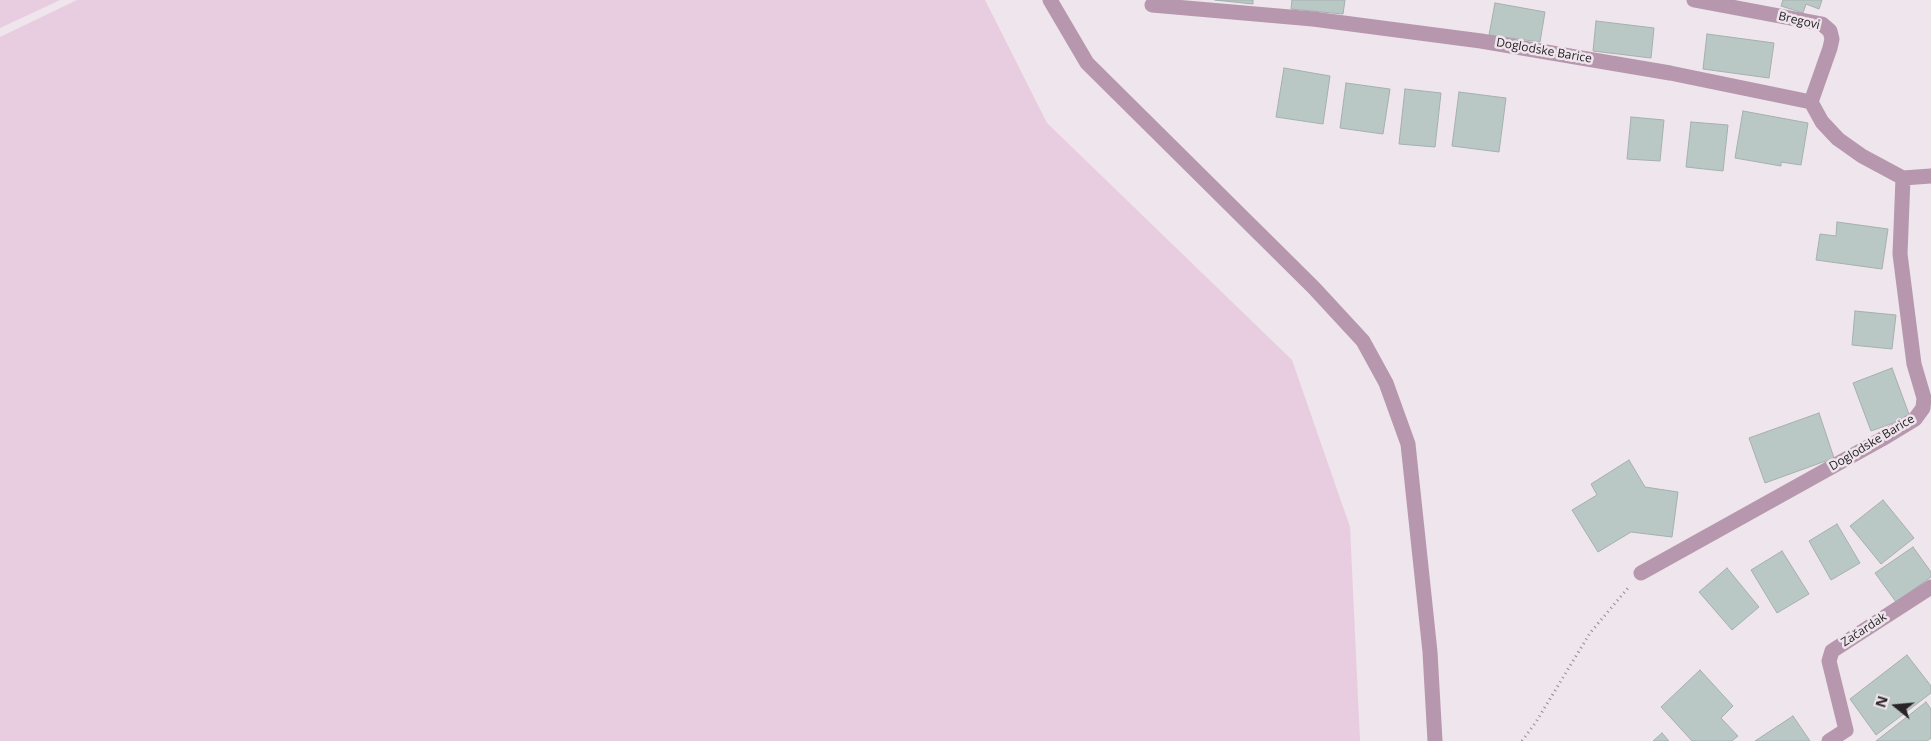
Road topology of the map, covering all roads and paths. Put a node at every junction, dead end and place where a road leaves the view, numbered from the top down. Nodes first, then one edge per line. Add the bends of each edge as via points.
1 (1050, 0) edge
2 (1694, 0) edge
3 (1152, 5) dead end
4 (1811, 102) junction
5 (1931, 176) edge
6 (1903, 178) junction
7 (1641, 573) joint
8 (1931, 587) edge
9 (1435, 741) edge
10 (1522, 741) edge
11 (1829, 741) edge

1 - 9 street via 1087,64 1314,288 1363,341 1386,383 1408,444 1430,652
2 - 4 street, Bregovi via 1822,24 1830,31 1832,39
3 - 4 street, Doglodske Barice via 1313,19 1481,41 1670,73
4 - 6 street via 1822,122 1838,139
5 - 6 street
6 - 7 street, Doglodske Barice via 1900,254 1923,408 1915,419 1882,439
7 - 10 path via 1590,632
8 - 11 street, Začardak via 1832,651 1829,661 1846,730

